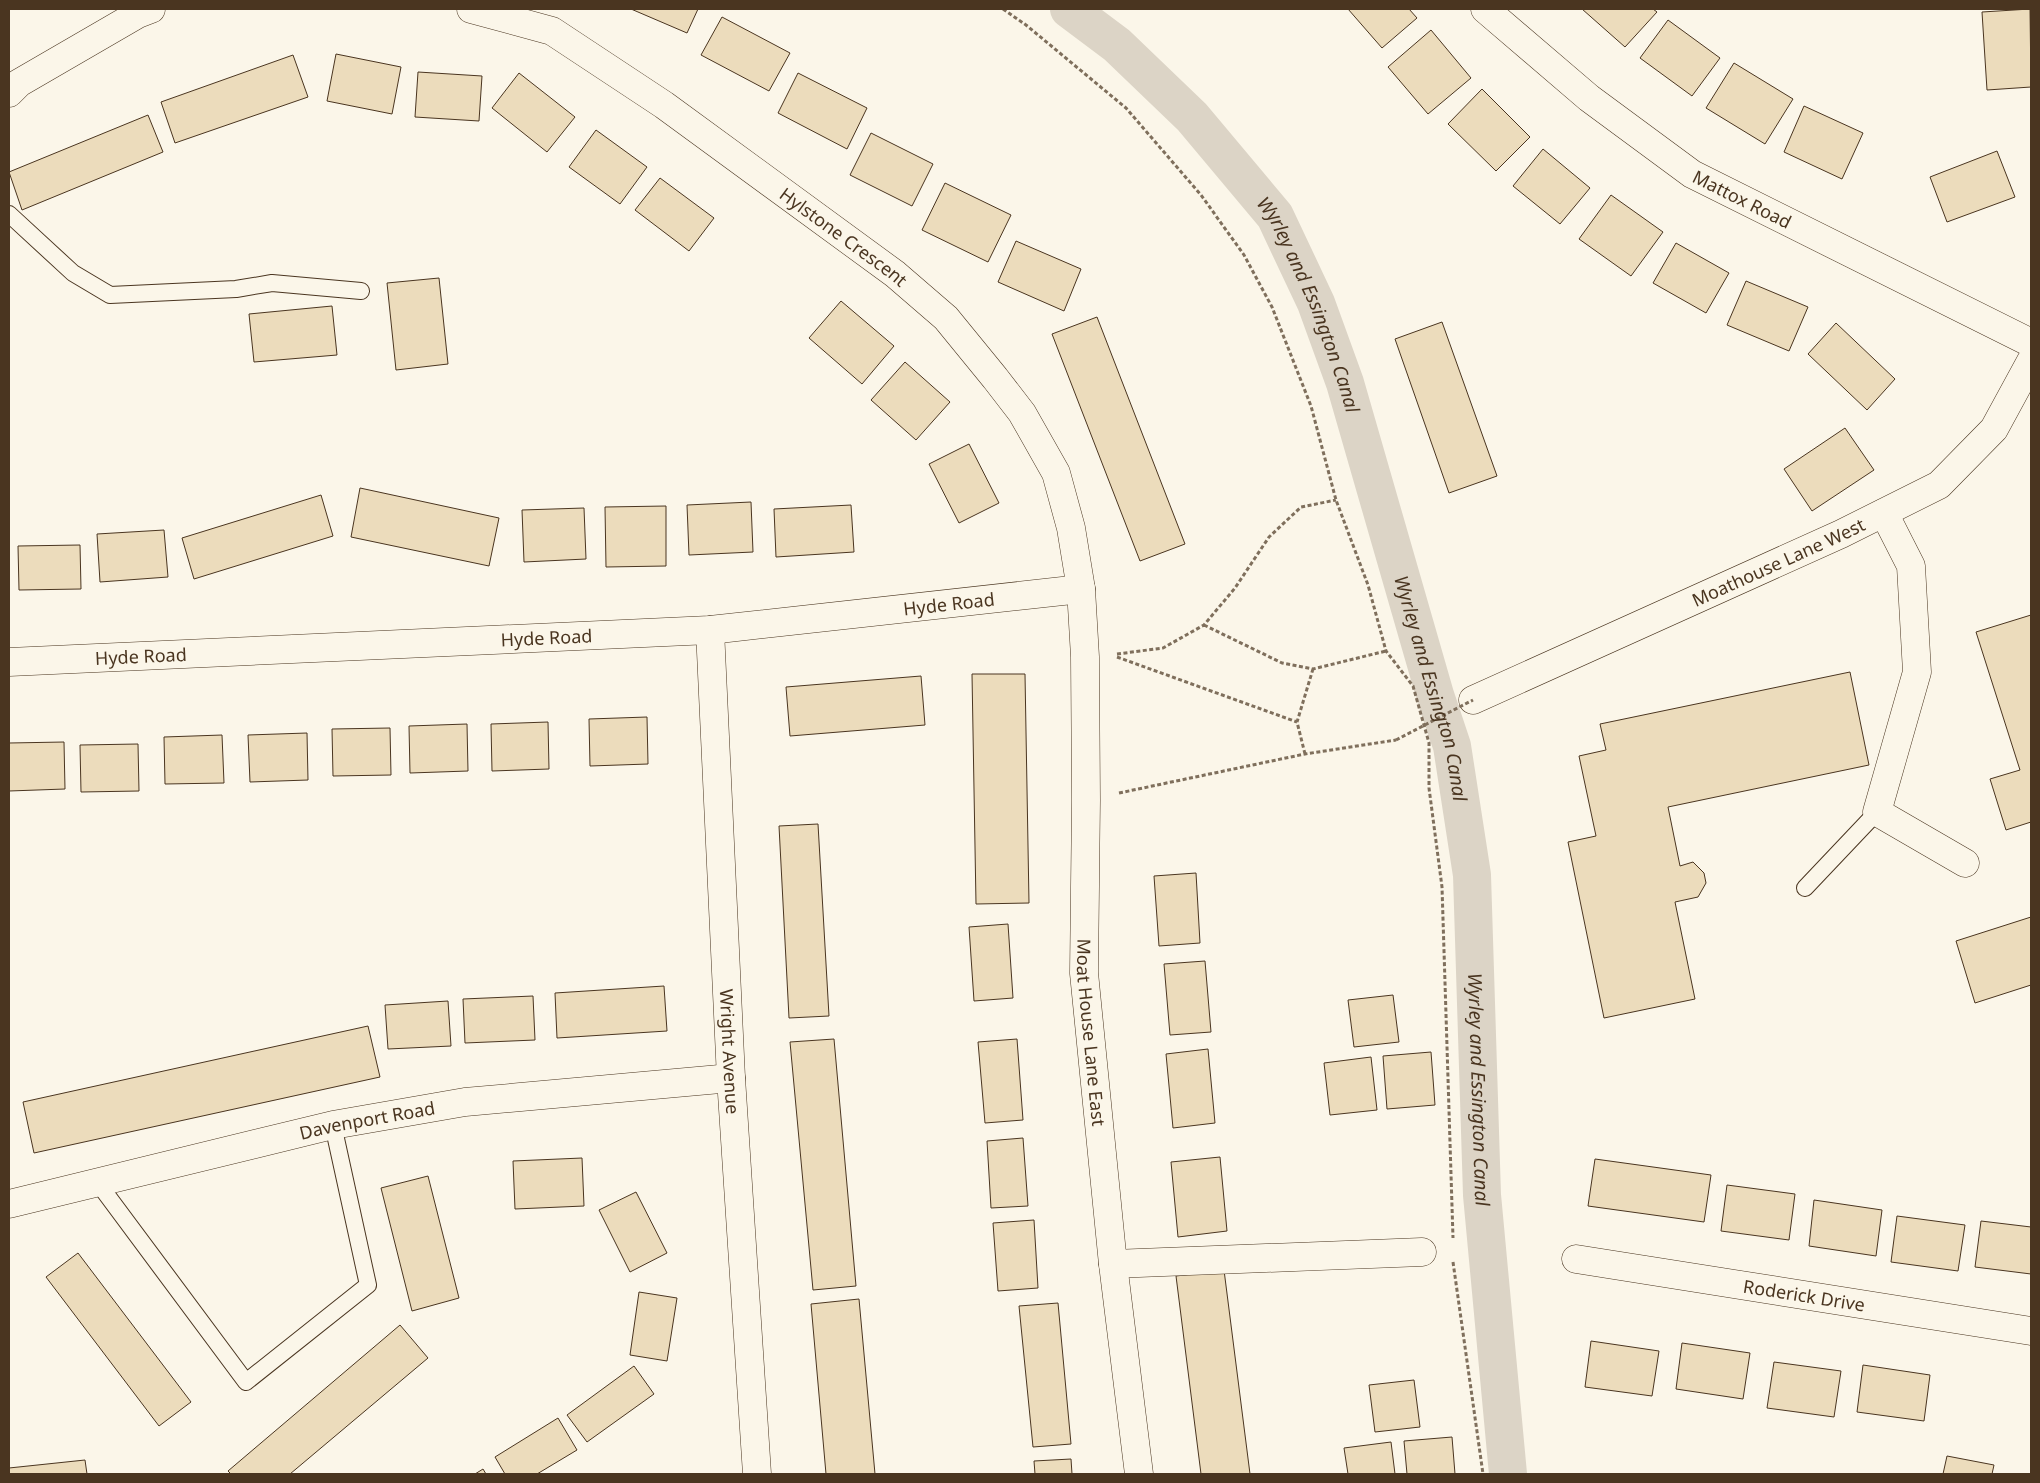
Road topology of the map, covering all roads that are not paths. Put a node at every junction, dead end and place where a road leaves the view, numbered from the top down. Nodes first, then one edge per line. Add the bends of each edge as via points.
1 (471, 9) edge
2 (142, 10) edge
3 (1494, 12) edge
4 (9, 93) edge
5 (9, 214) edge
6 (361, 291) dead end
7 (2031, 343) edge
8 (2031, 361) edge
9 (1884, 513) junction
10 (1081, 589) junction
11 (710, 630) junction
12 (9, 662) edge
13 (1473, 700) road end
14 (1878, 812) junction
15 (1964, 863) dead end
16 (1805, 888) dead end
17 (731, 1078) junction
18 (333, 1125) junction
19 (98, 1182) junction
20 (9, 1204) edge
21 (1422, 1252) dead end
22 (1576, 1259) dead end
23 (1113, 1264) junction
24 (2031, 1331) edge
25 (757, 1474) edge
26 (1138, 1474) edge

1 - 10 street, Hylstone Crescent via 552,31 664,105 895,274 946,318 1022,413 1056,473 1071,528
2 - 4 street via 19,83
3 - 7 street, Mattox Road via 1589,98 1692,174
5 - 6 lane via 73,273 110,295 236,289 272,283
8 - 9 street, Moathouse Lane West via 1994,429 1939,485
9 - 13 street, Moathouse Lane West
9 - 14 street via 1911,566 1917,672
10 - 11 street, Hyde Road
10 - 23 street, Moat House Lane East via 1086,800 1084,973
11 - 12 street, Hyde Road
11 - 17 street, Wright Avenue
14 - 15 street
14 - 16 lane
17 - 18 street, Davenport Road via 465,1102
17 - 25 street, Wright Avenue
18 - 19 street, Davenport Road
18 - 19 lane via 368,1285 246,1382
19 - 20 street, Davenport Road
21 - 23 street
22 - 24 street, Roderick Drive
23 - 26 street, Moat House Lane East

